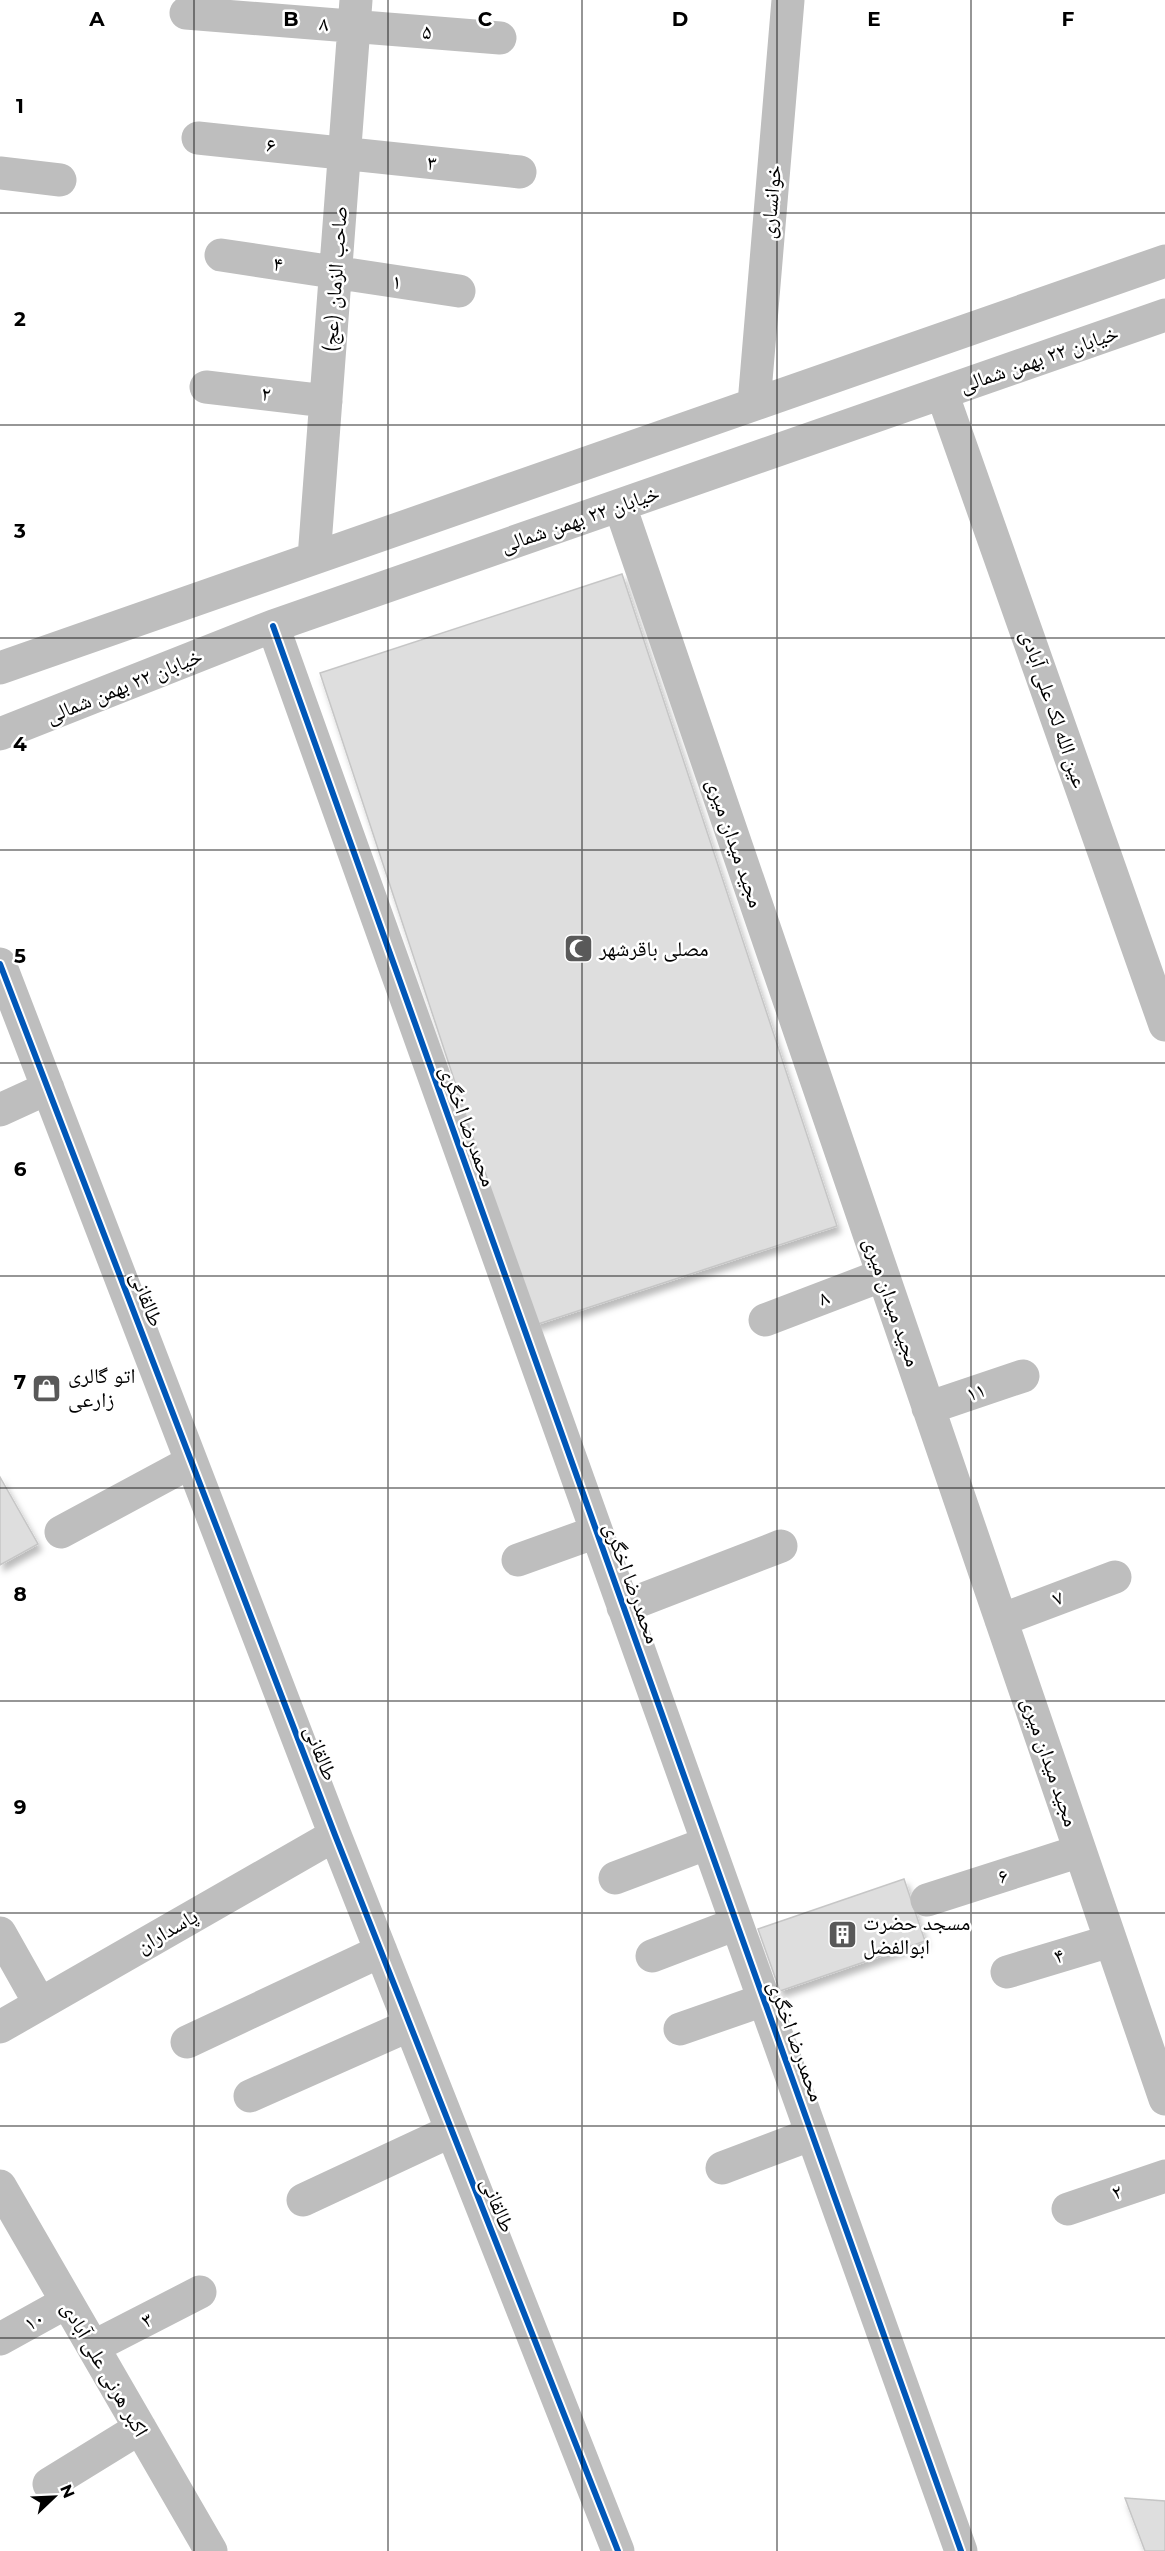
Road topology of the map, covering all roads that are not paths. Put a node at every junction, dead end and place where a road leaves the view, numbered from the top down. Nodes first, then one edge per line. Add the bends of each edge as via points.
1 (788, 0) edge
2 (186, 13) dead end
3 (355, 13) edge
4 (500, 38) dead end
5 (198, 138) dead end
6 (345, 153) junction
7 (520, 172) dead end
8 (0, 173) edge
9 (60, 180) dead end
10 (221, 255) dead end
11 (1165, 261) edge
12 (335, 273) junction
13 (459, 291) dead end
14 (1165, 315) edge
15 (206, 387) dead end
16 (942, 393) junction
17 (326, 401) junction
18 (754, 404) junction
19 (620, 506) junction
20 (314, 558) junction
21 (273, 626) junction
22 (0, 668) edge
23 (0, 735) edge
24 (0, 964) edge
25 (1165, 1025) edge
26 (48, 1088) junction
27 (0, 1110) edge
28 (883, 1275) junction
29 (765, 1320) dead end
30 (1023, 1376) dead end
31 (928, 1408) junction
32 (191, 1462) junction
33 (61, 1532) dead end
34 (596, 1532) junction
35 (781, 1546) dead end
36 (518, 1560) dead end
37 (1115, 1577) dead end
38 (623, 1607) junction
39 (1001, 1620) junction
40 (335, 1835) junction
41 (708, 1843) junction
42 (1080, 1851) junction
43 (615, 1878) dead end
44 (927, 1900) dead end
45 (736, 1924) junction
46 (0, 1933) edge
47 (1110, 1941) junction
48 (381, 1951) junction
49 (652, 1956) dead end
50 (1007, 1972) dead end
51 (764, 2000) junction
52 (40, 2004) junction
53 (410, 2025) junction
54 (0, 2027) edge
55 (680, 2029) dead end
56 (187, 2042) dead end
57 (1157, 2052) edge
58 (250, 2096) dead end
59 (1165, 2100) edge
60 (451, 2131) junction
61 (812, 2134) junction
62 (722, 2168) dead end
63 (1165, 2176) edge
64 (0, 2186) edge
65 (303, 2200) dead end
66 (1068, 2209) dead end
67 (200, 2292) dead end
68 (67, 2302) junction
69 (0, 2339) edge
70 (93, 2347) junction
71 (140, 2428) junction
72 (48, 2484) dead end
73 (200, 2547) edge
74 (618, 2551) edge
75 (961, 2551) edge

1 - 18 street, خوانساری
2 - 3 street, ۸
3 - 4 street, ۵
3 - 6 street, صاحب الزمان (عج)
5 - 6 street, ۶
6 - 7 street, ۳
6 - 12 street, صاحب الزمان (عج)
8 - 9 street
10 - 12 street, ۴
11 - 18 street
12 - 13 street, ۱
12 - 17 street, صاحب الزمان (عج)
14 - 16 street, خیابان ۲۲ بهمن شمالی
15 - 17 street, ۲
16 - 19 street, خیابان ۲۲ بهمن شمالی
16 - 25 street, عین الله لک علی آبادی
17 - 20 street, صاحب الزمان (عج)
18 - 20 street
19 - 21 street, خیابان ۲۲ بهمن شمالی
19 - 28 street, مجید میدان میری
20 - 22 street
21 - 23 street, خیابان ۲۲ بهمن شمالی
21 - 34 street, محمدرضا اخگری
24 - 26 street, طالقانی
26 - 27 street
26 - 32 street, طالقانی
28 - 29 street, ۸
28 - 31 street, مجید میدان میری
30 - 31 street, ۱۱
31 - 39 street, مجید میدان میری
32 - 33 street
32 - 40 street, طالقانی
34 - 36 street
34 - 38 street, محمدرضا اخگری
35 - 38 street
37 - 39 street, ۷
38 - 41 street, محمدرضا اخگری
39 - 42 street, مجید میدان میری
40 - 48 street, طالقانی
40 - 52 street, پاسداران
41 - 43 street
41 - 45 street, محمدرضا اخگری
42 - 44 street, ۶
42 - 47 street, مجید میدان میری
45 - 49 street
45 - 51 street, محمدرضا اخگری
46 - 52 street
47 - 50 street, ۴
47 - 57 street, مجید میدان میری
48 - 53 street, طالقانی
48 - 56 street
51 - 55 street
51 - 61 street, محمدرضا اخگری
52 - 54 street, پاسداران
53 - 58 street
53 - 60 street, طالقانی
57 - 59 street, مجید میدان میری
60 - 65 street
60 - 74 street, طالقانی
61 - 62 street
61 - 75 street, محمدرضا اخگری
63 - 66 street, ۲
64 - 68 street, اکبر هرنی علی آبادی
67 - 70 street, ۳
68 - 69 street, ۱۰
68 - 70 street, اکبر هرنی علی آبادی
70 - 71 street, اکبر هرنی علی آبادی
71 - 72 street
71 - 73 street, اکبر هرنی علی آبادی

